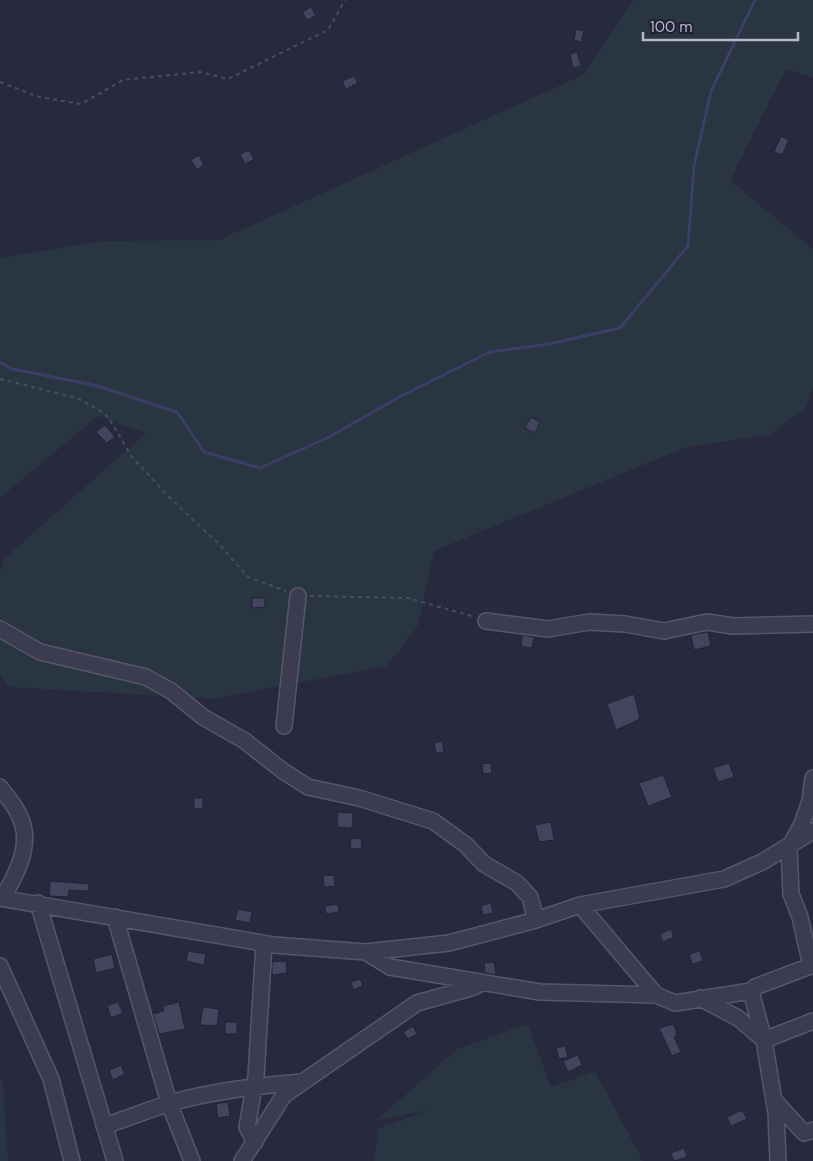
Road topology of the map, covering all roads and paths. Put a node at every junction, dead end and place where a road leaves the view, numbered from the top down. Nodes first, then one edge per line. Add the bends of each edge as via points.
1 (345, 0) edge
2 (0, 82) edge
3 (0, 379) edge
4 (298, 596) junction
5 (486, 621) joint
6 (813, 624) edge
7 (0, 629) edge
8 (284, 726) dead end
9 (813, 778) edge
10 (0, 787) edge
11 (813, 831) edge
12 (793, 842) junction
13 (2, 898) edge
14 (38, 904) junction
15 (580, 905) junction
16 (114, 917) junction
17 (536, 920) junction
18 (264, 944) junction
19 (366, 952) junction
20 (812, 965) edge
21 (0, 966) edge
22 (483, 982) junction
23 (751, 992) junction
24 (656, 995) junction
25 (700, 998) junction
26 (813, 1021) edge
27 (764, 1040) junction
28 (302, 1082) junction
29 (254, 1086) junction
30 (774, 1100) junction
31 (169, 1103) junction
32 (104, 1126) junction
33 (813, 1130) edge
34 (255, 1142) junction
35 (72, 1161) edge
36 (115, 1161) edge
37 (192, 1161) edge
38 (242, 1161) edge
39 (778, 1161) edge

1 - 2 path via 328,30 228,79 200,72 123,80 81,104 40,97
3 - 4 path via 77,398 101,411 132,457 248,577
4 - 5 path via 408,598
4 - 8 street
5 - 6 street via 548,630 589,622 664,631 707,622 733,626
7 - 17 street via 40,652 146,677 203,717 245,741 283,772 308,787 359,798 433,821 466,845 484,864 517,883 530,896
9 - 12 street via 810,801
10 - 13 street via 19,814 27,842 13,881
11 - 12 street
12 - 15 street via 762,862 724,880
12 - 20 street via 789,848 791,894
13 - 14 street
14 - 16 street
14 - 32 street
15 - 17 street
15 - 24 street
16 - 18 street
16 - 31 street
17 - 19 street via 449,943
18 - 19 street
18 - 29 street
19 - 22 street via 390,967
20 - 23 street via 755,987
21 - 35 street via 51,1079
22 - 24 street via 540,992
22 - 28 street via 417,1004
23 - 25 street
23 - 27 street
24 - 25 street via 675,1003
25 - 27 street via 738,1018
26 - 27 street
27 - 30 street
28 - 29 street
28 - 34 street via 284,1095
29 - 31 street
29 - 34 street via 247,1127
30 - 33 street via 804,1133
30 - 39 street
31 - 32 street
31 - 37 street
32 - 36 street
34 - 38 street

